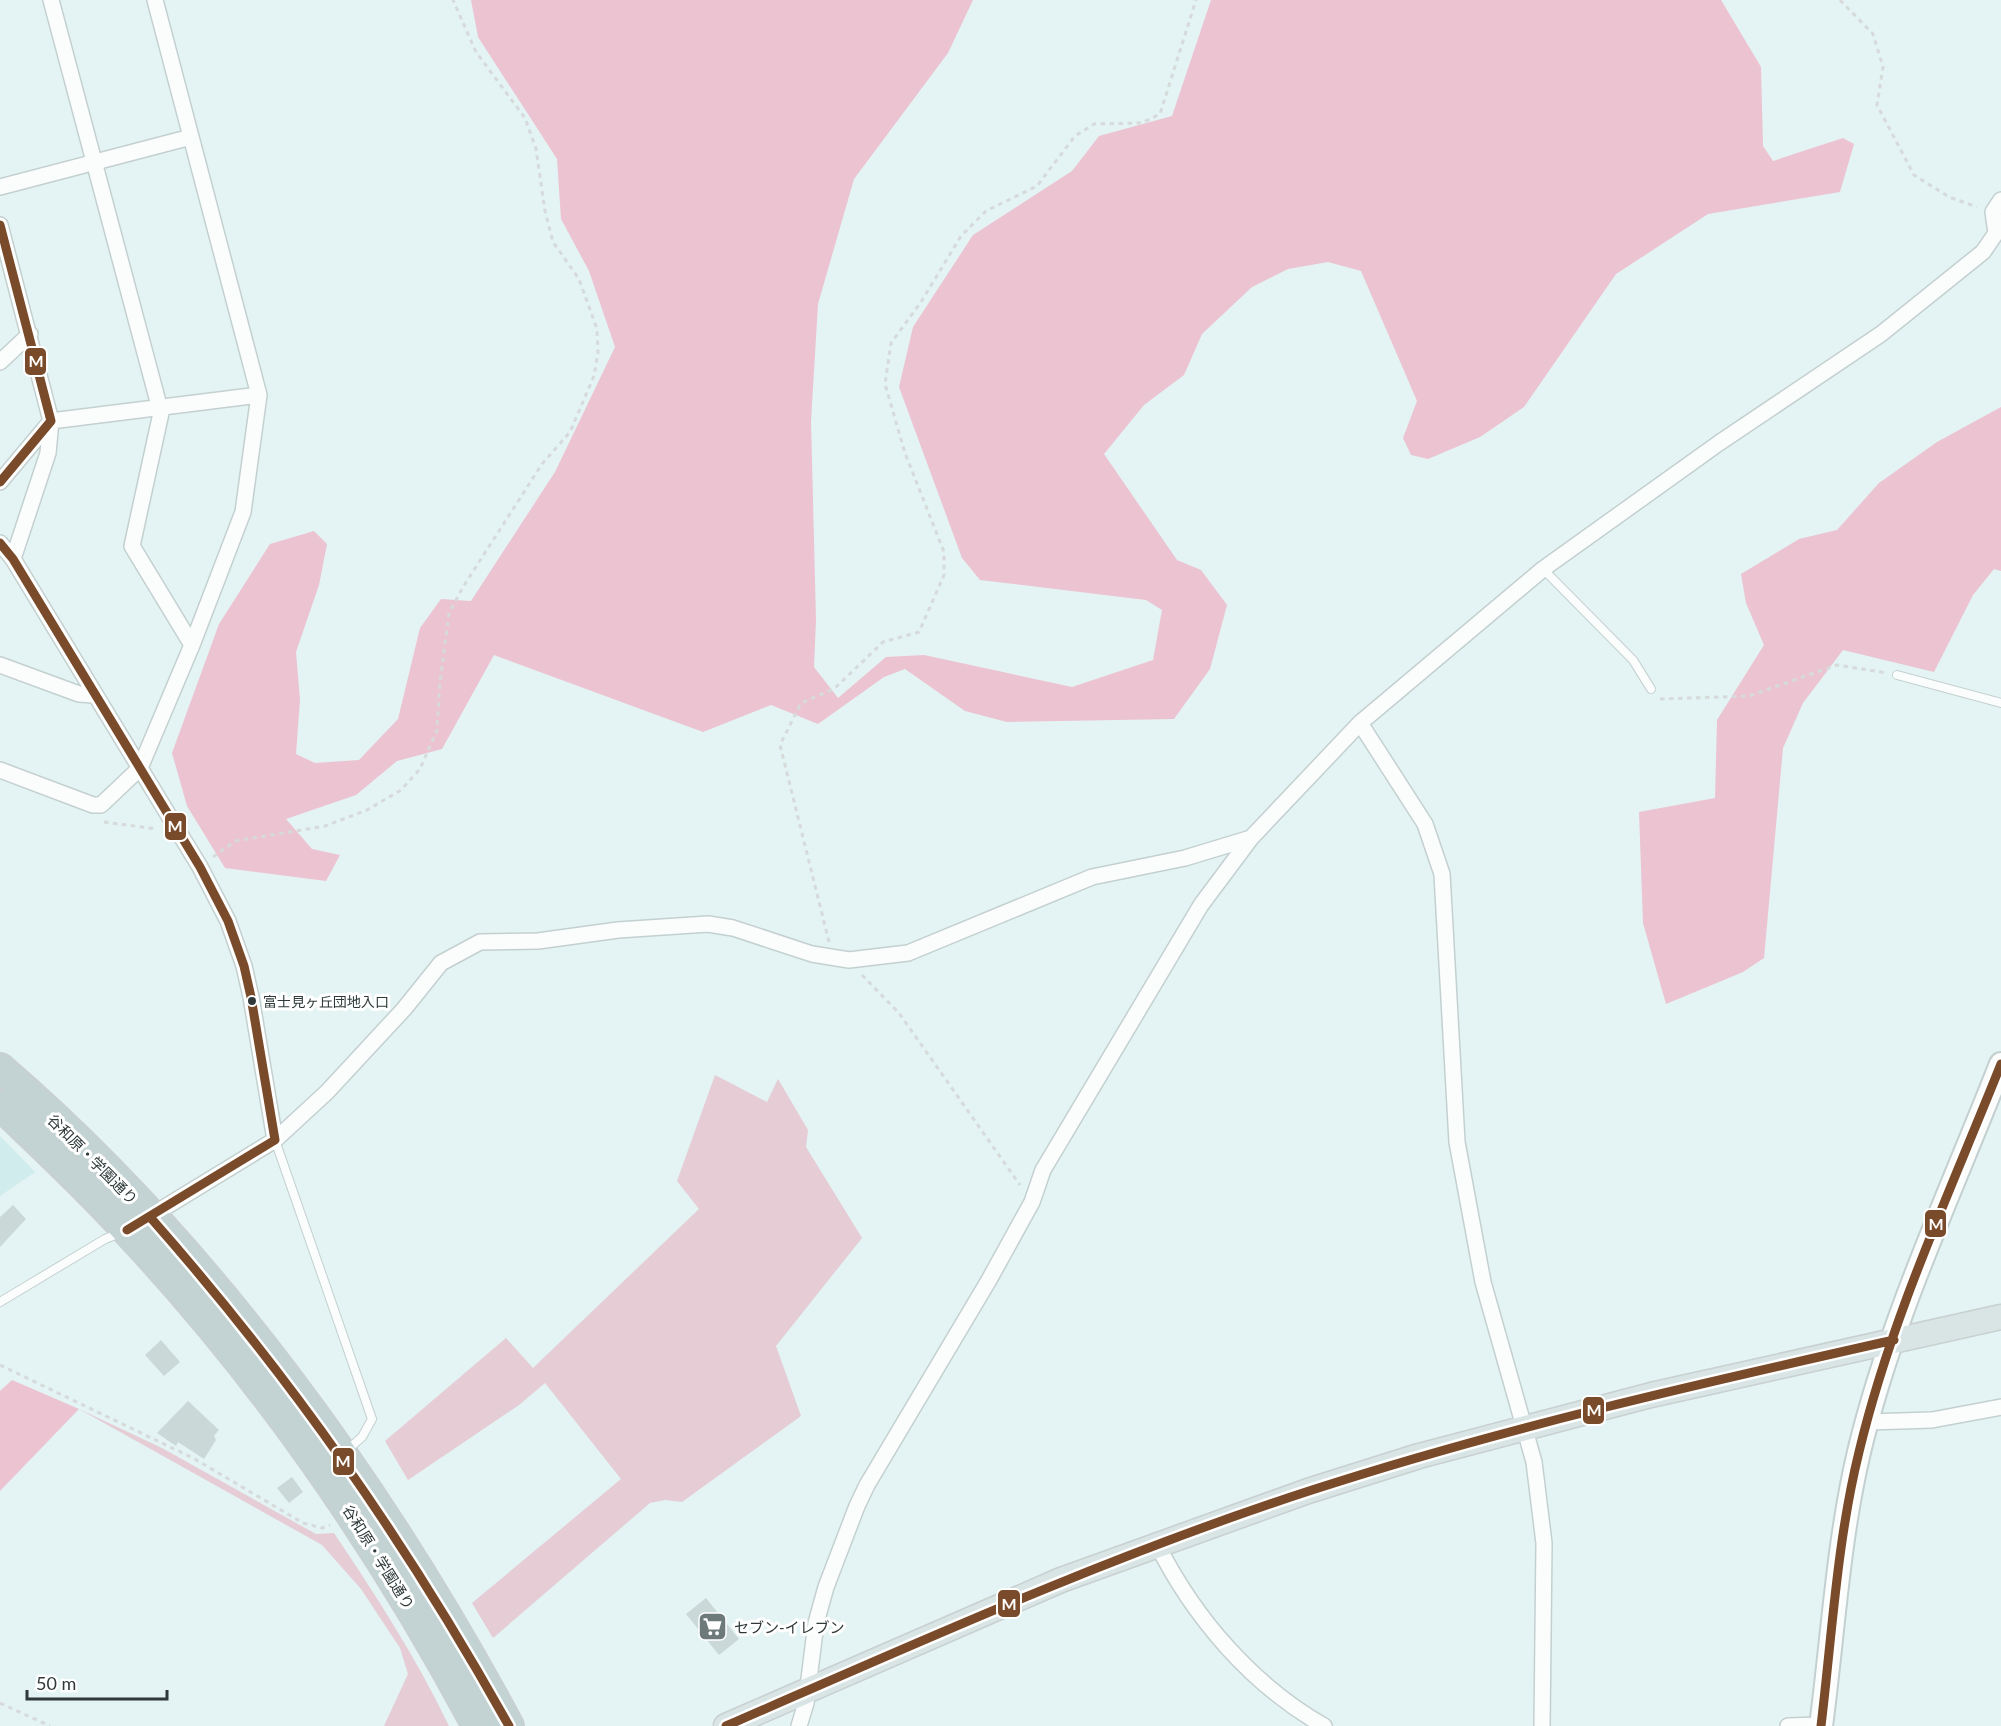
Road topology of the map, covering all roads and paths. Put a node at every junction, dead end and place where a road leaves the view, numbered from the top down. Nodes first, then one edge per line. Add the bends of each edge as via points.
1 (51, 0) edge
2 (155, 0) edge
3 (453, 0) edge
4 (1196, 0) edge
5 (1840, 0) edge
6 (191, 137) junction
7 (96, 163) junction
8 (0, 188) edge
9 (1997, 206) edge
10 (1, 230) edge
11 (1998, 234) edge
12 (30, 334) junction
13 (0, 362) edge
14 (259, 394) junction
15 (159, 406) junction
16 (51, 421) junction
17 (0, 482) edge
18 (0, 543) edge
19 (13, 559) junction
20 (1543, 569) junction
21 (192, 645) junction
22 (0, 665) edge
23 (1897, 675) joint
24 (1651, 689) joint
25 (94, 695) junction
26 (2001, 703) edge
27 (1360, 723) junction
28 (140, 768) junction
29 (0, 770) edge
30 (1251, 838) junction
31 (200, 867) junction
32 (833, 958) junction
33 (849, 960) junction
34 (2001, 1064) edge
35 (0, 1068) edge
36 (0, 1105) edge
37 (275, 1140) junction
38 (1032, 1202) junction
39 (139, 1223) junction
40 (0, 1302) edge
41 (2001, 1317) edge
42 (1894, 1340) junction
43 (0, 1365) edge
44 (2001, 1407) edge
45 (1868, 1422) junction
46 (1522, 1428) junction
47 (342, 1454) junction
48 (353, 1515) junction
49 (1157, 1544) junction
50 (807, 1690) junction
51 (0, 1703) edge
52 (1821, 1725) edge
53 (50, 1726) edge
54 (477, 1726) edge
55 (509, 1726) edge
56 (726, 1726) edge
57 (799, 1726) edge
58 (1324, 1726) edge
59 (1542, 1726) edge
60 (1788, 1726) edge

1 - 7 street
2 - 6 street
3 - 31 path via 476,52 525,118 536,149 544,211 553,242 579,279 597,329 594,376 570,432 542,464 449,613 437,730 420,770 401,790 367,810 325,826 235,841
4 - 32 path via 1160,114 1142,123 1094,124 1075,136 1037,186 986,211 961,236 891,343 885,384 905,453 945,552 944,575 919,632 883,642 834,689 801,703 780,745
5 - 9 path via 1873,34 1883,67 1877,105 1914,175 1949,197
6 - 7 street
6 - 14 street
7 - 8 street
7 - 15 street
9 - 11 street
10 - 12 street
11 - 20 street via 1983,252 1881,334
12 - 13 street
12 - 16 street
14 - 15 street
14 - 21 street via 243,512
15 - 16 street
15 - 21 street via 161,413 132,546
16 - 17 street
16 - 19 street via 48,453
18 - 19 street
19 - 25 street
20 - 24 lane via 1633,660
20 - 27 street
21 - 28 street
22 - 25 street via 79,694
23 - 24 path via 1837,664 1749,696 1660,700
23 - 26 lane
25 - 28 street
27 - 30 street
27 - 46 street via 1425,824 1442,874 1457,1142 1483,1282
28 - 29 street via 100,805
28 - 31 street
30 - 33 street via 1185,858 1092,877 908,953
30 - 38 street via 1201,904 1043,1170
31 - 37 street via 228,921 244,966
32 - 33 street
32 - 37 street via 708,924 538,941 480,942 441,963 327,1092
33 - 38 path via 899,1013
34 - 42 street
35 - 39 highway, 谷和原・学園通り via 87,1151
36 - 39 highway, 谷和原・学園通り
37 - 39 street
37 - 47 lane via 372,1419 362,1437
38 - 50 street via 867,1485 826,1587 816,1623
39 - 40 lane
39 - 47 highway, 谷和原・学園通り via 250,1331
39 - 48 highway, 谷和原・学園通り
41 - 42 main road
42 - 45 street
42 - 46 main road
43 - 48 path via 193,1458 303,1523 322,1528
44 - 45 street via 1932,1420
45 - 52 street via 1846,1523
46 - 49 main road via 1386,1466
46 - 59 street via 1534,1462 1544,1543
47 - 55 highway, 谷和原・学園通り via 444,1611
48 - 54 highway, 谷和原・学園通り via 422,1625
49 - 50 main road via 990,1609
49 - 58 street via 1176,1580 1248,1669 1290,1707
50 - 56 main road
50 - 57 street
51 - 53 path
52 - 60 street

